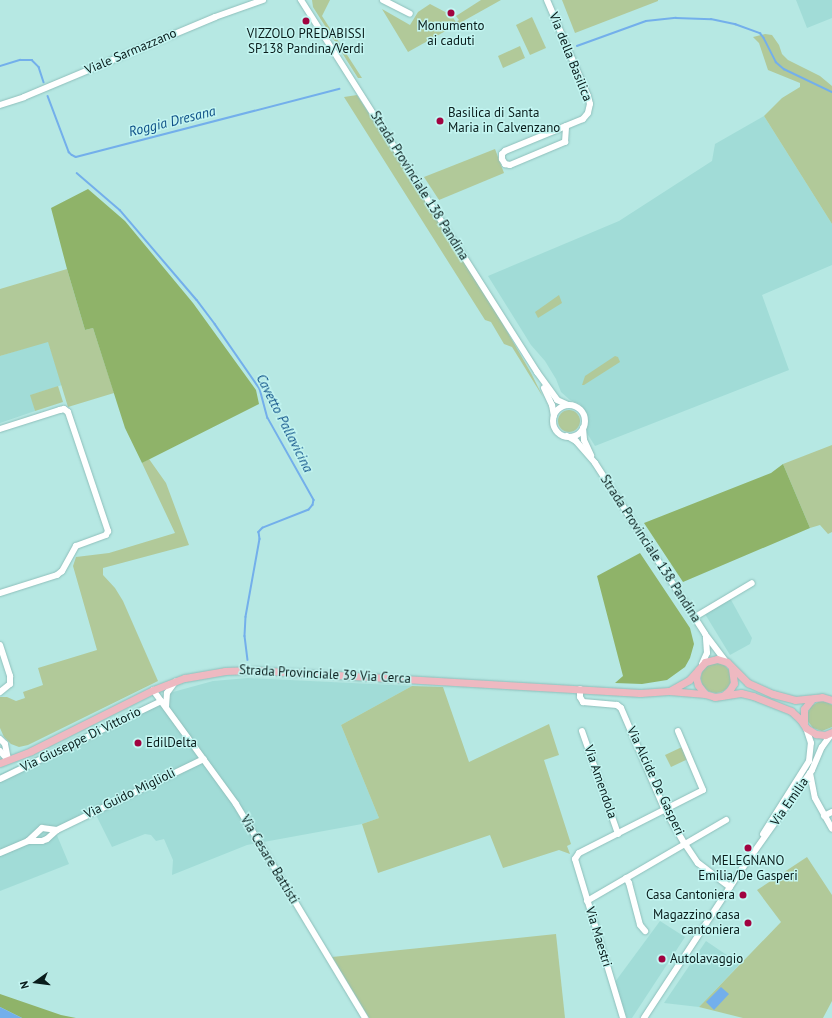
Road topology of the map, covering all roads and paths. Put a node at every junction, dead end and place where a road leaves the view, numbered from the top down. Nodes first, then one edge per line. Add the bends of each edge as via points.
1 (263, 0) edge
2 (301, 0) edge
3 (383, 0) edge
4 (547, 0) edge
5 (410, 14) dead end
6 (0, 105) edge
7 (566, 126) junction
8 (537, 372) junction
9 (568, 405) junction
10 (554, 418) junction
11 (583, 428) junction
12 (0, 429) edge
13 (567, 436) junction
14 (595, 463) junction
15 (752, 583) dead end
16 (0, 593) edge
17 (694, 617) junction
18 (705, 634) junction
19 (0, 645) edge
20 (724, 661) junction
21 (700, 667) junction
22 (732, 668) junction
23 (175, 682) junction
24 (580, 689) junction
25 (153, 690) junction
26 (669, 691) junction
27 (0, 692) edge
28 (705, 694) junction
29 (721, 696) junction
30 (828, 697) edge
31 (816, 698) junction
32 (832, 700) edge
33 (161, 701) junction
34 (166, 707) junction
35 (806, 727) junction
36 (582, 731) dead end
37 (678, 731) dead end
38 (832, 732) edge
39 (0, 739) edge
40 (0, 751) edge
41 (204, 759) junction
42 (8, 760) junction
43 (0, 763) edge
44 (810, 773) junction
45 (0, 778) edge
46 (666, 810) junction
47 (832, 812) edge
48 (824, 816) junction
49 (726, 820) dead end
50 (832, 829) edge
51 (57, 830) junction
52 (618, 834) junction
53 (28, 840) junction
54 (685, 844) junction
55 (0, 853) edge
56 (742, 870) junction
57 (626, 878) junction
58 (730, 886) junction
59 (587, 901) junction
60 (645, 931) dead end
61 (365, 1018) edge
62 (623, 1018) edge
63 (644, 1018) edge

1 - 6 street, Viale Sarmazzano via 216,16
2 - 8 street, Strada Provinciale 138 Pandina
3 - 5 street
4 - 7 street, Via della Basilica via 590,104 583,119
7 - 7 street, Via della Basilica via 505,150 502,159 505,164 510,164 566,142
8 - 9 street, Strada Provinciale 138 Pandina via 557,400
8 - 10 street, Strada Provinciale 138 Pandina via 552,405
9 - 10 street via 558,409
9 - 11 street via 582,411 585,420
10 - 13 street via 556,430
11 - 13 street via 576,435
11 - 14 street, Strada Provinciale 138 Pandina via 584,440
12 - 16 street via 64,409 68,412 108,532 76,546 57,575
13 - 14 street, Strada Provinciale 138 Pandina via 576,441
14 - 17 street, Strada Provinciale 138 Pandina
15 - 17 street
17 - 18 street, Strada Provinciale 138 Pandina
18 - 20 street, Strada Provinciale 138 Pandina
18 - 21 street, Strada Provinciale 138 Pandina via 707,651
19 - 27 street via 10,676 10,684
20 - 21 main road via 713,659
20 - 22 main road
21 - 26 main road, Strada Provinciale 39 Via Cerca via 686,682
21 - 28 main road via 696,678
22 - 29 main road via 734,683 729,691
22 - 31 main road via 747,682 773,694 795,700
23 - 24 main road, Strada Provinciale 39 Via Cerca via 208,673 252,670
23 - 25 main road, Strada Provinciale 39 Via Cerca
23 - 34 street via 166,693
24 - 26 main road, Strada Provinciale 39 Via Cerca via 640,693
24 - 46 street, Via Alcide De Gasperi via 583,702 619,706
25 - 33 street, Via Cesare Battisti
25 - 42 main road, Strada Provinciale 39 Via Cerca
26 - 28 main road, Strada Provinciale 39 Via Cerca
28 - 29 main road, Strada Provinciale 39 Via Cerca
29 - 35 main road, Strada Provinciale 39 Via Cerca via 741,694 774,704 793,713
30 - 31 main road
30 - 32 main road
31 - 35 main road via 807,704 802,714
33 - 34 street, Via Cesare Battisti
33 - 45 street, Via Giuseppe Di Vittorio
34 - 41 street, Via Cesare Battisti
35 - 38 main road, Strada Provinciale 39 Via Cerca via 820,735
35 - 56 street, Via Emilia via 812,749 808,765
36 - 52 street, Via Amendola
37 - 46 street via 703,790
38 - 44 street, Via Emilia
39 - 42 street via 5,744
40 - 42 street
41 - 51 street, Via Guido Miglioli
41 - 61 street, Via Cesare Battisti via 231,797
42 - 43 main road, Strada Provinciale 39 Via Cerca
44 - 48 street via 814,796
44 - 56 street, Via Emilia
46 - 52 street
46 - 54 street, Via Alcide De Gasperi
47 - 48 street
48 - 50 street
49 - 54 street
51 - 53 street, Via Guido Miglioli via 42,841
51 - 53 street, Via Guido Miglioli via 42,828
52 - 59 street, Via Maestri via 576,856
53 - 55 street, Via Guido Miglioli
54 - 57 street
54 - 58 street, Via Alcide De Gasperi via 698,863
56 - 58 street, Via Emilia
57 - 59 street
57 - 60 street via 640,925
58 - 63 street, Via Emilia
59 - 62 street, Via Maestri

